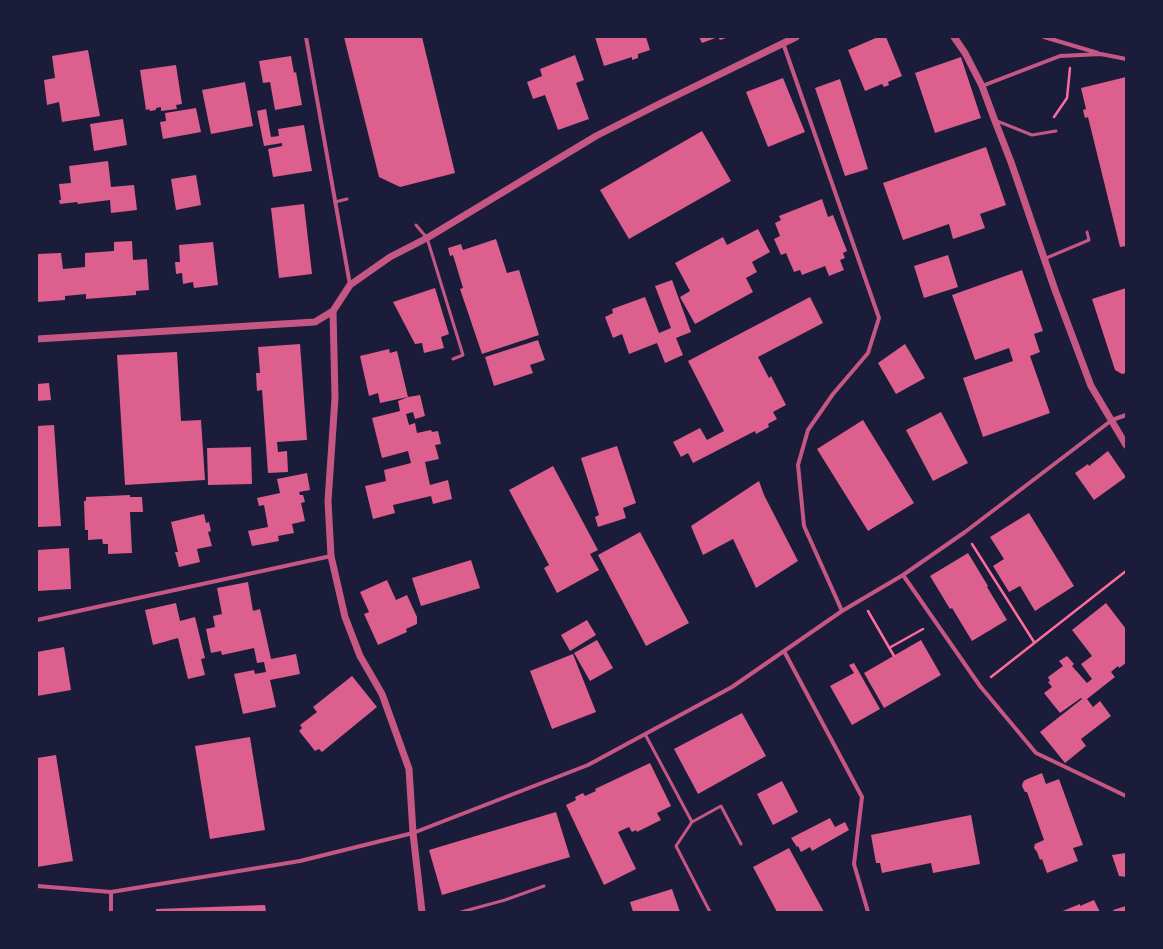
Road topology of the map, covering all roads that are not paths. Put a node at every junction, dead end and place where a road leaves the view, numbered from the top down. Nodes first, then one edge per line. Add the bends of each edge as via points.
1 (306, 37) edge
2 (796, 37) edge
3 (954, 37) edge
4 (1044, 37) edge
5 (783, 43) junction
6 (1101, 54) junction
7 (1126, 59) edge
8 (982, 86) junction
9 (995, 121) junction
10 (1056, 131) road end
11 (346, 199) dead end
12 (336, 202) junction
13 (416, 225) dead end
14 (1087, 232) dead end
15 (427, 238) junction
16 (1044, 259) junction
17 (350, 285) junction
18 (333, 311) junction
19 (37, 339) edge
20 (453, 359) dead end
21 (1126, 415) edge
22 (1112, 420) junction
23 (1126, 445) edge
24 (331, 556) junction
25 (903, 576) junction
26 (842, 611) junction
27 (37, 620) edge
28 (784, 651) junction
29 (645, 734) junction
30 (1126, 796) edge
31 (692, 822) junction
32 (413, 834) junction
33 (741, 844) dead end
34 (37, 886) edge
35 (544, 886) dead end
36 (111, 892) junction
37 (111, 912) edge
38 (422, 912) edge
39 (461, 912) edge
40 (710, 912) edge
41 (868, 912) edge

1 - 12 street
2 - 5 street
3 - 8 street
4 - 6 street
5 - 15 street via 596,136
5 - 26 street via 879,318 868,353 833,394 808,430 798,465 804,526
6 - 7 street
6 - 8 street via 1060,56
8 - 9 street
9 - 10 lane via 1032,135
9 - 16 street
11 - 12 lane
12 - 17 street
13 - 15 lane
14 - 16 lane via 1089,240
15 - 17 street via 390,257
15 - 20 lane via 463,355
16 - 22 street via 1091,386
17 - 18 street
18 - 19 street via 315,322
18 - 24 street via 335,398 328,501
21 - 22 street
22 - 23 street
22 - 25 street
24 - 27 street
24 - 32 street via 345,617 360,656 382,694 408,769
25 - 26 street
25 - 30 street via 980,686 1036,753
26 - 28 street
28 - 29 street via 732,687
28 - 41 street via 862,797 854,864
29 - 31 lane
29 - 32 street via 588,765
31 - 33 lane via 720,806
31 - 40 lane via 676,846
32 - 36 street via 300,861
32 - 38 street
34 - 36 street
35 - 39 lane
36 - 37 street

